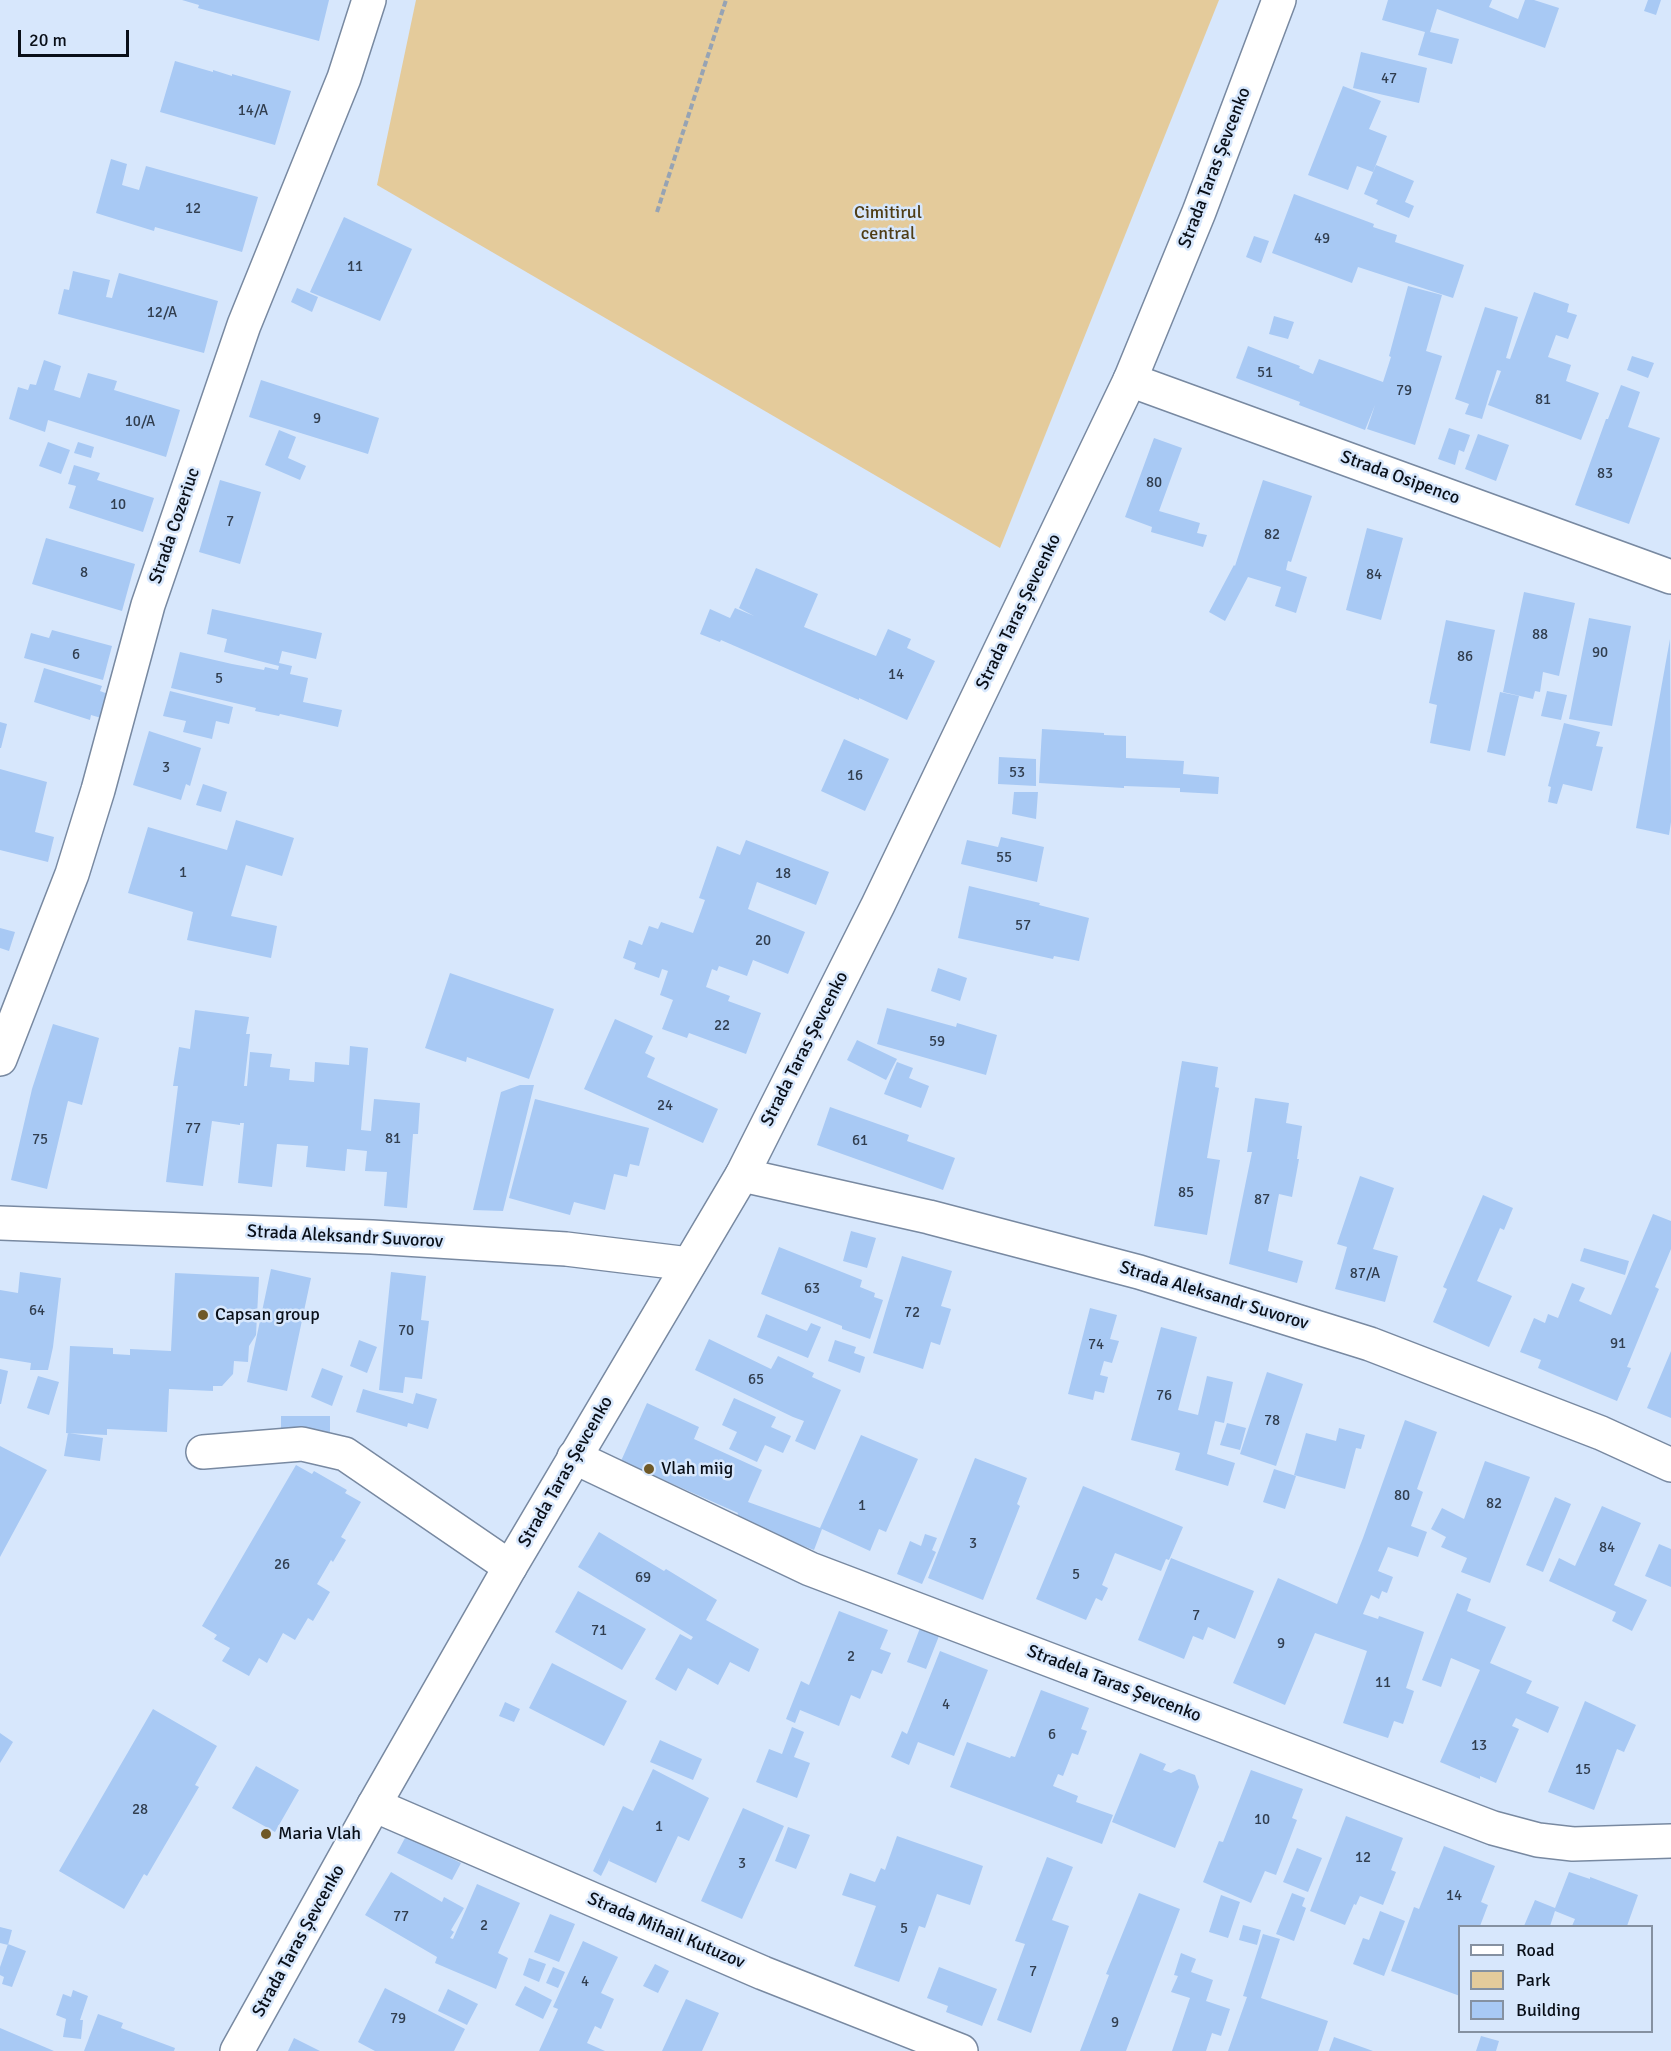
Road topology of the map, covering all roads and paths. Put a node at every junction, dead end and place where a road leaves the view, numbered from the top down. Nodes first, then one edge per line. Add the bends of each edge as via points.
1 (369, 0) edge
2 (726, 0) edge
3 (1279, 0) edge
4 (657, 212) dead end
5 (1130, 380) junction
6 (1671, 577) edge
7 (0, 1059) edge
8 (742, 1175) junction
9 (0, 1223) edge
10 (689, 1264) junction
11 (203, 1452) dead end
12 (574, 1457) junction
13 (1671, 1465) edge
14 (510, 1567) junction
15 (375, 1805) junction
16 (1671, 1841) edge
17 (237, 2051) edge
18 (961, 2051) edge

1 - 7 street, Strada Cozeriuc via 344,78 244,325 148,606 72,874
2 - 4 path
3 - 5 street, Strada Taras Șevcenko
5 - 6 street, Strada Osipenco
5 - 8 street, Strada Taras Șevcenko via 878,905
8 - 10 street, Strada Taras Șevcenko
8 - 13 street, Strada Aleksandr Suvorov via 929,1216 1140,1272 1348,1337 1601,1433
9 - 10 street, Strada Aleksandr Suvorov via 566,1248
10 - 12 street, Strada Taras Șevcenko
11 - 14 street via 302,1444 345,1454
12 - 14 street, Strada Taras Șevcenko
12 - 16 street, Stradela Taras Șevcenko via 810,1569 1493,1828 1573,1844
14 - 15 street, Strada Taras Șevcenko
15 - 17 street, Strada Taras Șevcenko
15 - 18 street, Strada Mihail Kutuzov via 763,1973

